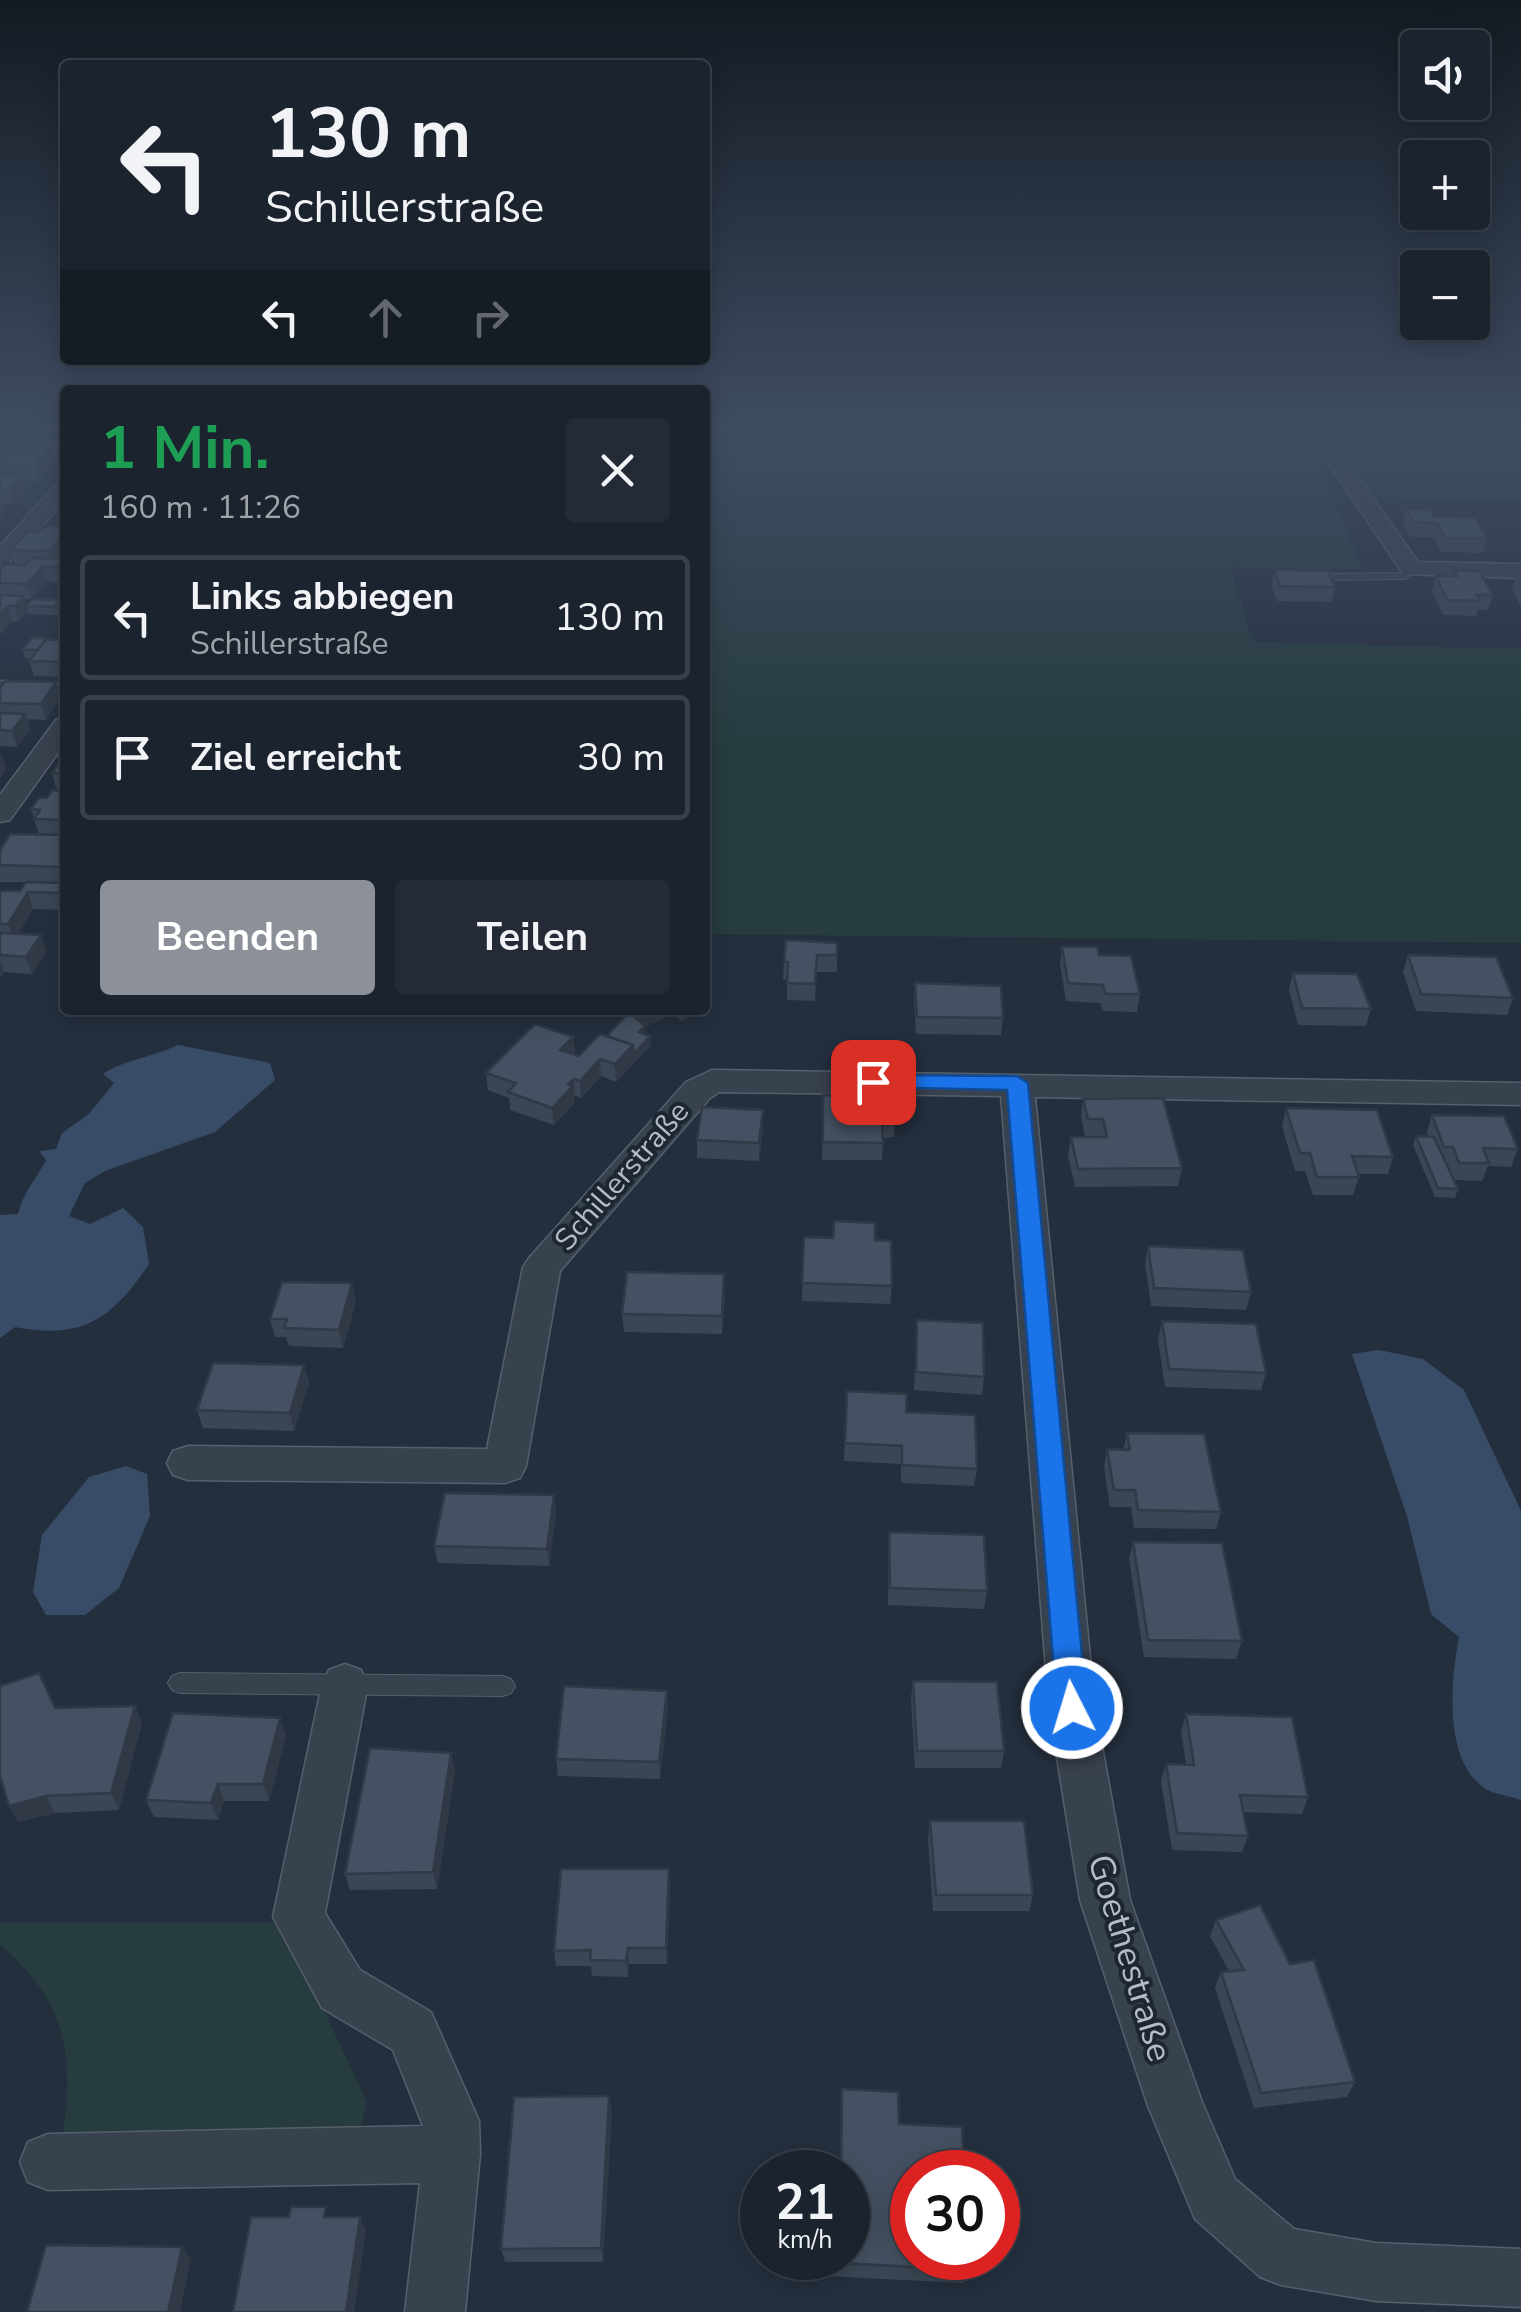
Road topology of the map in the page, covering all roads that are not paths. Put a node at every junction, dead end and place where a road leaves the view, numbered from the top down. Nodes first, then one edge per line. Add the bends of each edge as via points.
1 (21, 538) edge
2 (1389, 538) edge
3 (0, 559) edge
4 (1410, 568) junction
5 (1521, 571) edge
6 (1321, 578) edge
7 (0, 690) edge
8 (60, 692) edge
9 (60, 732) edge
10 (0, 814) edge
11 (1017, 1083) junction
12 (1521, 1094) edge
13 (188, 1463) dead end
14 (180, 1683) dead end
15 (345, 1684) junction
16 (503, 1686) dead end
17 (452, 2154) junction
18 (48, 2162) dead end
19 (1521, 2278) edge
20 (435, 2312) edge

1 - 3 street
2 - 4 street
4 - 5 street
4 - 6 lane via 1405,576
7 - 8 street
9 - 10 street
11 - 12 street, Schillerstraße
11 - 13 street, Schillerstraße via 730,1080 698,1090 542,1267 505,1466
11 - 19 street, Goethestraße via 1072,1708 1105,1900 1215,2199 1281,2256 1376,2272
14 - 15 lane
15 - 16 lane
15 - 17 street via 299,1917 341,1990 412,2030 451,2121
17 - 18 street
17 - 20 street

